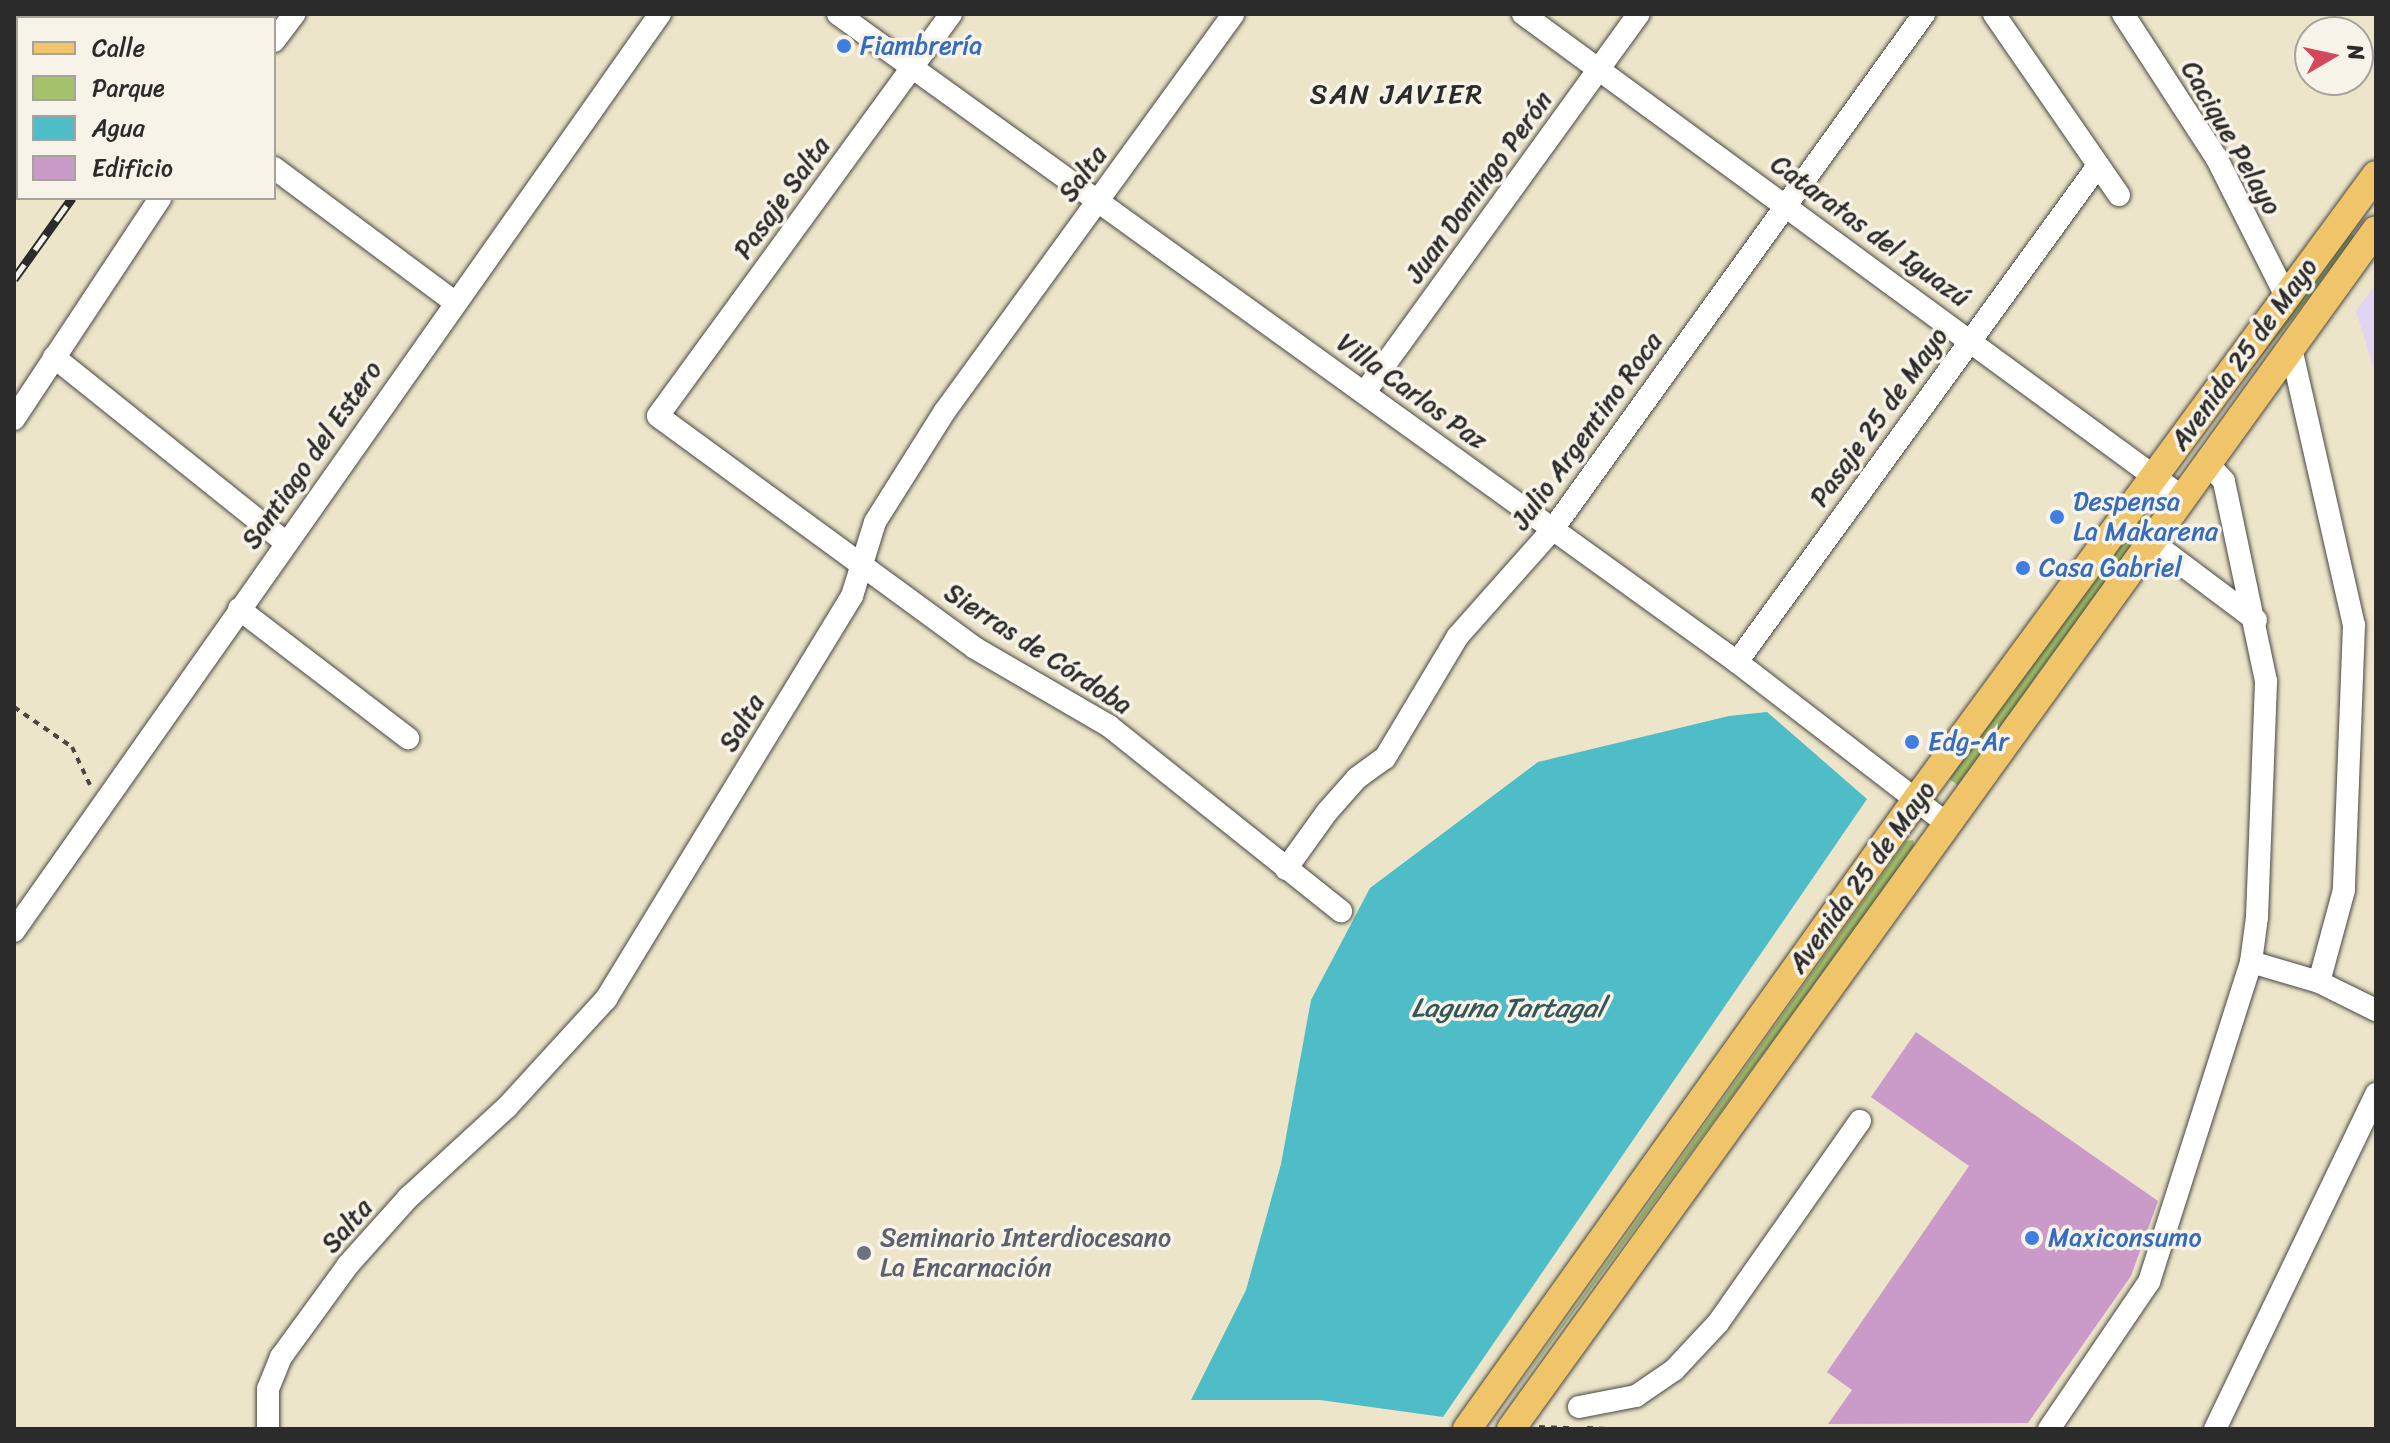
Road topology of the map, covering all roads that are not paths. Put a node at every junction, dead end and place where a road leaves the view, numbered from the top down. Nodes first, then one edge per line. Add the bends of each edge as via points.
1 (294, 14) edge
2 (660, 14) edge
3 (838, 14) edge
4 (951, 14) edge
5 (1233, 14) edge
6 (1523, 14) edge
7 (1639, 14) edge
8 (1924, 14) edge
9 (1994, 14) edge
10 (2123, 14) edge
11 (276, 38) edge
12 (912, 66) junction
13 (1599, 70) junction
14 (2097, 167) junction
15 (276, 169) edge
16 (2376, 175) edge
17 (2119, 195) dead end
18 (159, 200) edge
19 (1099, 200) junction
20 (1786, 204) junction
21 (2365, 215) edge
22 (2376, 230) edge
23 (2285, 294) junction
24 (453, 301) junction
25 (1970, 339) junction
26 (2291, 348) junction
27 (54, 357) junction
28 (1365, 392) junction
29 (658, 416) joint
30 (14, 419) edge
31 (2206, 462) junction
32 (2155, 478) junction
33 (2182, 497) junction
34 (1553, 529) junction
35 (285, 542) junction
36 (2152, 542) junction
37 (859, 560) junction
38 (239, 609) junction
39 (2256, 620) junction
40 (1737, 662) junction
41 (408, 738) dead end
42 (1916, 800) junction
43 (1947, 824) junction
44 (1286, 869) junction
45 (1341, 911) dead end
46 (14, 931) edge
47 (2251, 962) junction
48 (2319, 982) junction
49 (2376, 1010) edge
50 (2376, 1094) edge
51 (1860, 1121) dead end
52 (1579, 1407) dead end
53 (1520, 1428) edge
54 (268, 1429) edge
55 (1467, 1429) edge
56 (2049, 1429) edge
57 (2215, 1429) edge

1 - 11 street
2 - 24 street, Santiago del Estero
3 - 12 street, Villa Carlos Paz
4 - 12 street, Pasaje Salta
5 - 19 street, Salta
6 - 13 street, Cataratas del Iguazú
7 - 13 street, Juan Domingo Perón
8 - 20 street, Julio Argentino Roca
9 - 14 street
10 - 23 street, Cacique Pelayo via 2216,157
12 - 19 street, Villa Carlos Paz
12 - 29 street, Pasaje Salta
13 - 20 street, Cataratas del Iguazú
13 - 28 street, Juan Domingo Perón
14 - 17 street
14 - 25 street, Pasaje 25 de Mayo
15 - 24 street
16 - 21 main road, Avenida 25 de Mayo
18 - 27 street
19 - 28 street, Villa Carlos Paz
19 - 37 street, Salta via 945,411 875,522
20 - 25 street, Cataratas del Iguazú
20 - 34 street, Julio Argentino Roca
21 - 23 main road, Avenida 25 de Mayo
22 - 26 main road, Avenida 25 de Mayo
23 - 32 main road, Avenida 25 de Mayo
24 - 35 street, Santiago del Estero
25 - 32 street, Cataratas del Iguazú
25 - 40 street, Pasaje 25 de Mayo
26 - 31 main road, Avenida 25 de Mayo
26 - 48 street via 2354,625 2344,890
27 - 30 street
27 - 35 street
28 - 34 street, Villa Carlos Paz
29 - 37 street, Sierras de Córdoba
31 - 33 main road, Avenida 25 de Mayo
31 - 39 street via 2224,481
32 - 33 street, Cataratas del Iguazú
32 - 42 main road, Avenida 25 de Mayo
33 - 36 main road, Avenida 25 de Mayo
34 - 40 street, Villa Carlos Paz
34 - 44 street, Julio Argentino Roca via 1458,636 1385,758 1357,778
35 - 38 street, Santiago del Estero
36 - 39 street
36 - 43 main road, Avenida 25 de Mayo
37 - 44 street, Sierras de Córdoba via 975,648 1109,726
37 - 54 street, Salta via 852,596 606,999 507,1107 408,1198 348,1265 281,1357 268,1389
38 - 41 street
38 - 46 street, Santiago del Estero
39 - 47 street via 2266,681
40 - 42 street, Villa Carlos Paz
42 - 43 street, Villa Carlos Paz
42 - 55 main road, Avenida 25 de Mayo
43 - 53 main road, Avenida 25 de Mayo via 1521,1408
44 - 45 street, Sierras de Córdoba
47 - 48 street
47 - 56 street via 2149,1282
48 - 49 street
50 - 57 street
51 - 52 street via 1718,1323 1674,1370 1636,1396

